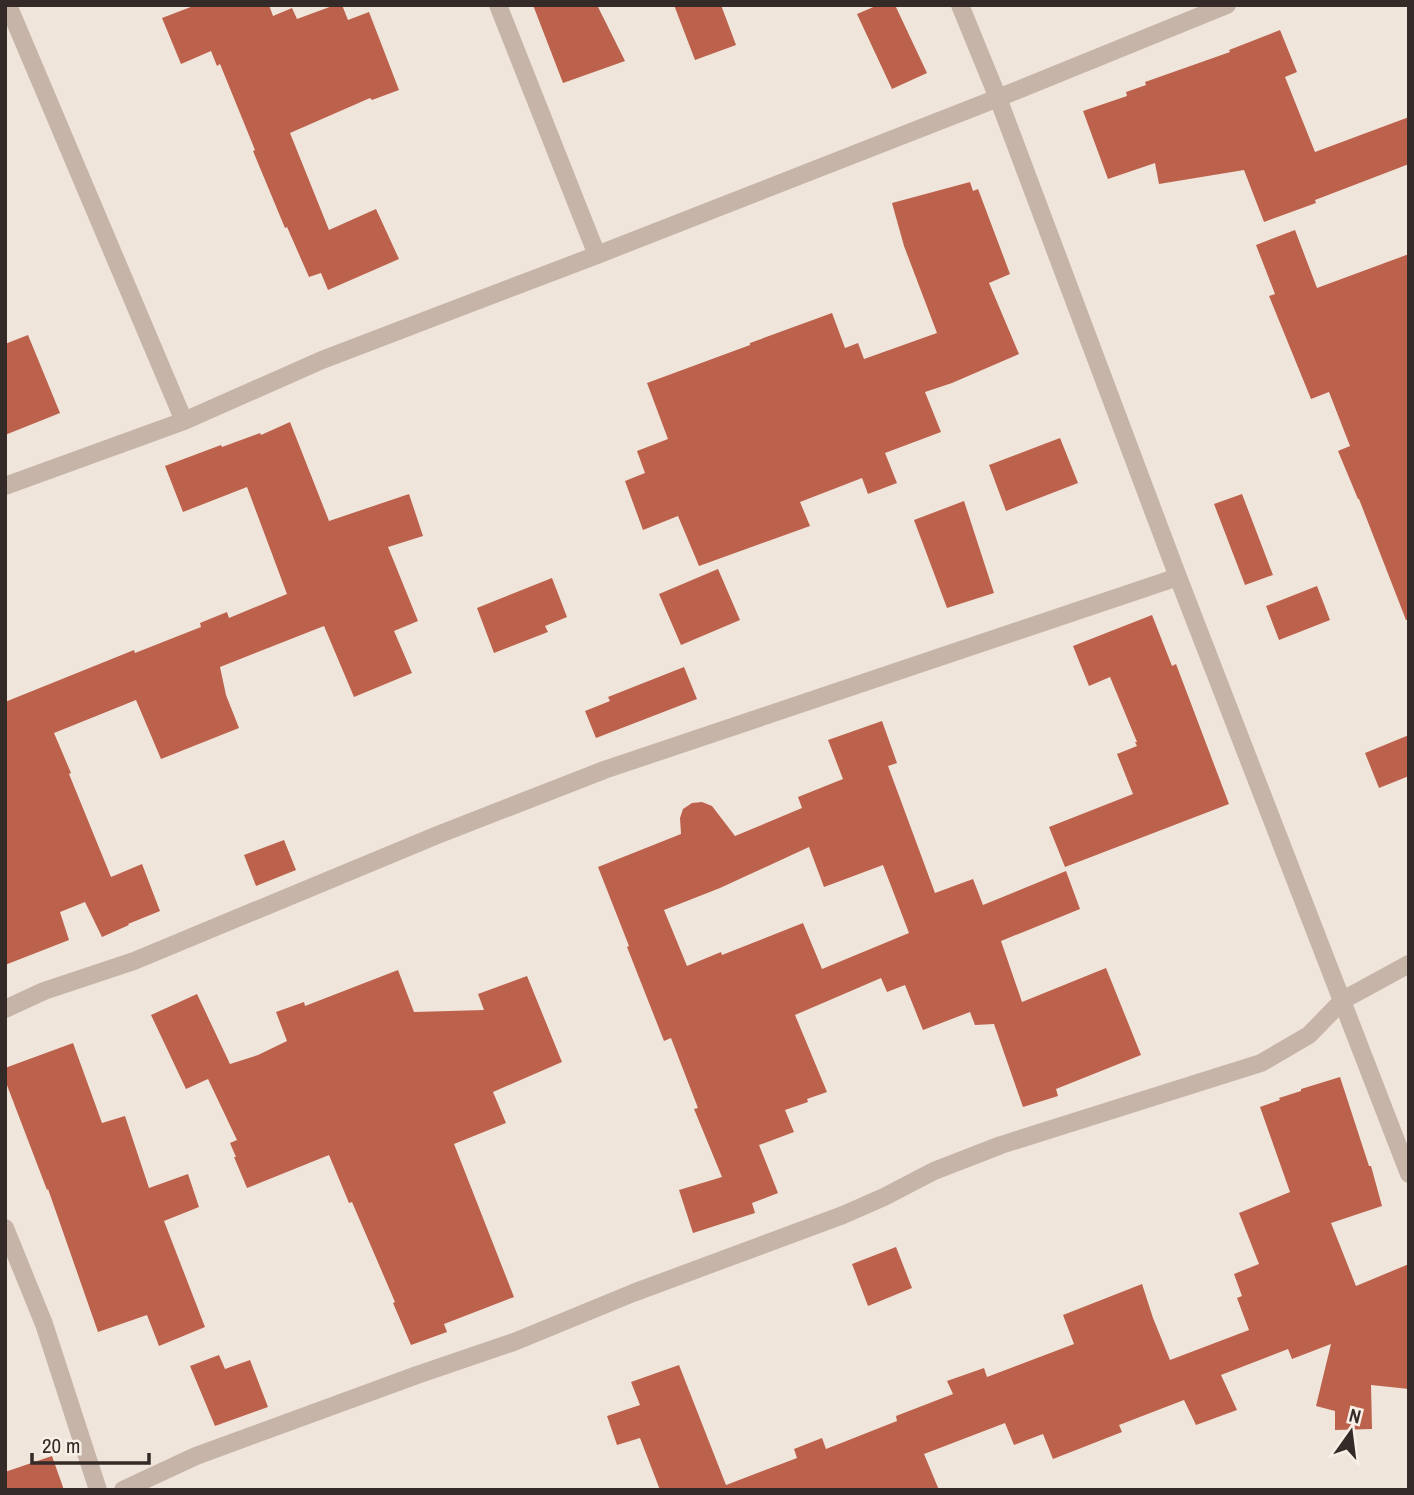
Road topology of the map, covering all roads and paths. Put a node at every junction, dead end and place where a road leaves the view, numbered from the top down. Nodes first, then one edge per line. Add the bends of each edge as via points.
1 (8, 5) edge
2 (498, 5) edge
3 (960, 5) edge
4 (1227, 5) edge
5 (998, 98) junction
6 (597, 255) junction
7 (184, 421) junction
8 (5, 486) edge
9 (1178, 576) junction
10 (1409, 964) edge
11 (1343, 1000) junction
12 (5, 1009) edge
13 (1409, 1174) edge
14 (5, 1228) edge
15 (98, 1490) edge
16 (123, 1490) edge

1 - 7 street
2 - 6 street
3 - 5 street
4 - 5 street
5 - 6 street
5 - 9 street
6 - 7 street via 322,360
7 - 8 street
9 - 11 street
9 - 12 street via 604,770
10 - 11 street
11 - 13 street
11 - 16 street via 1309,1035 1261,1063 1001,1145 843,1215 514,1342 196,1456
14 - 15 street via 44,1324

